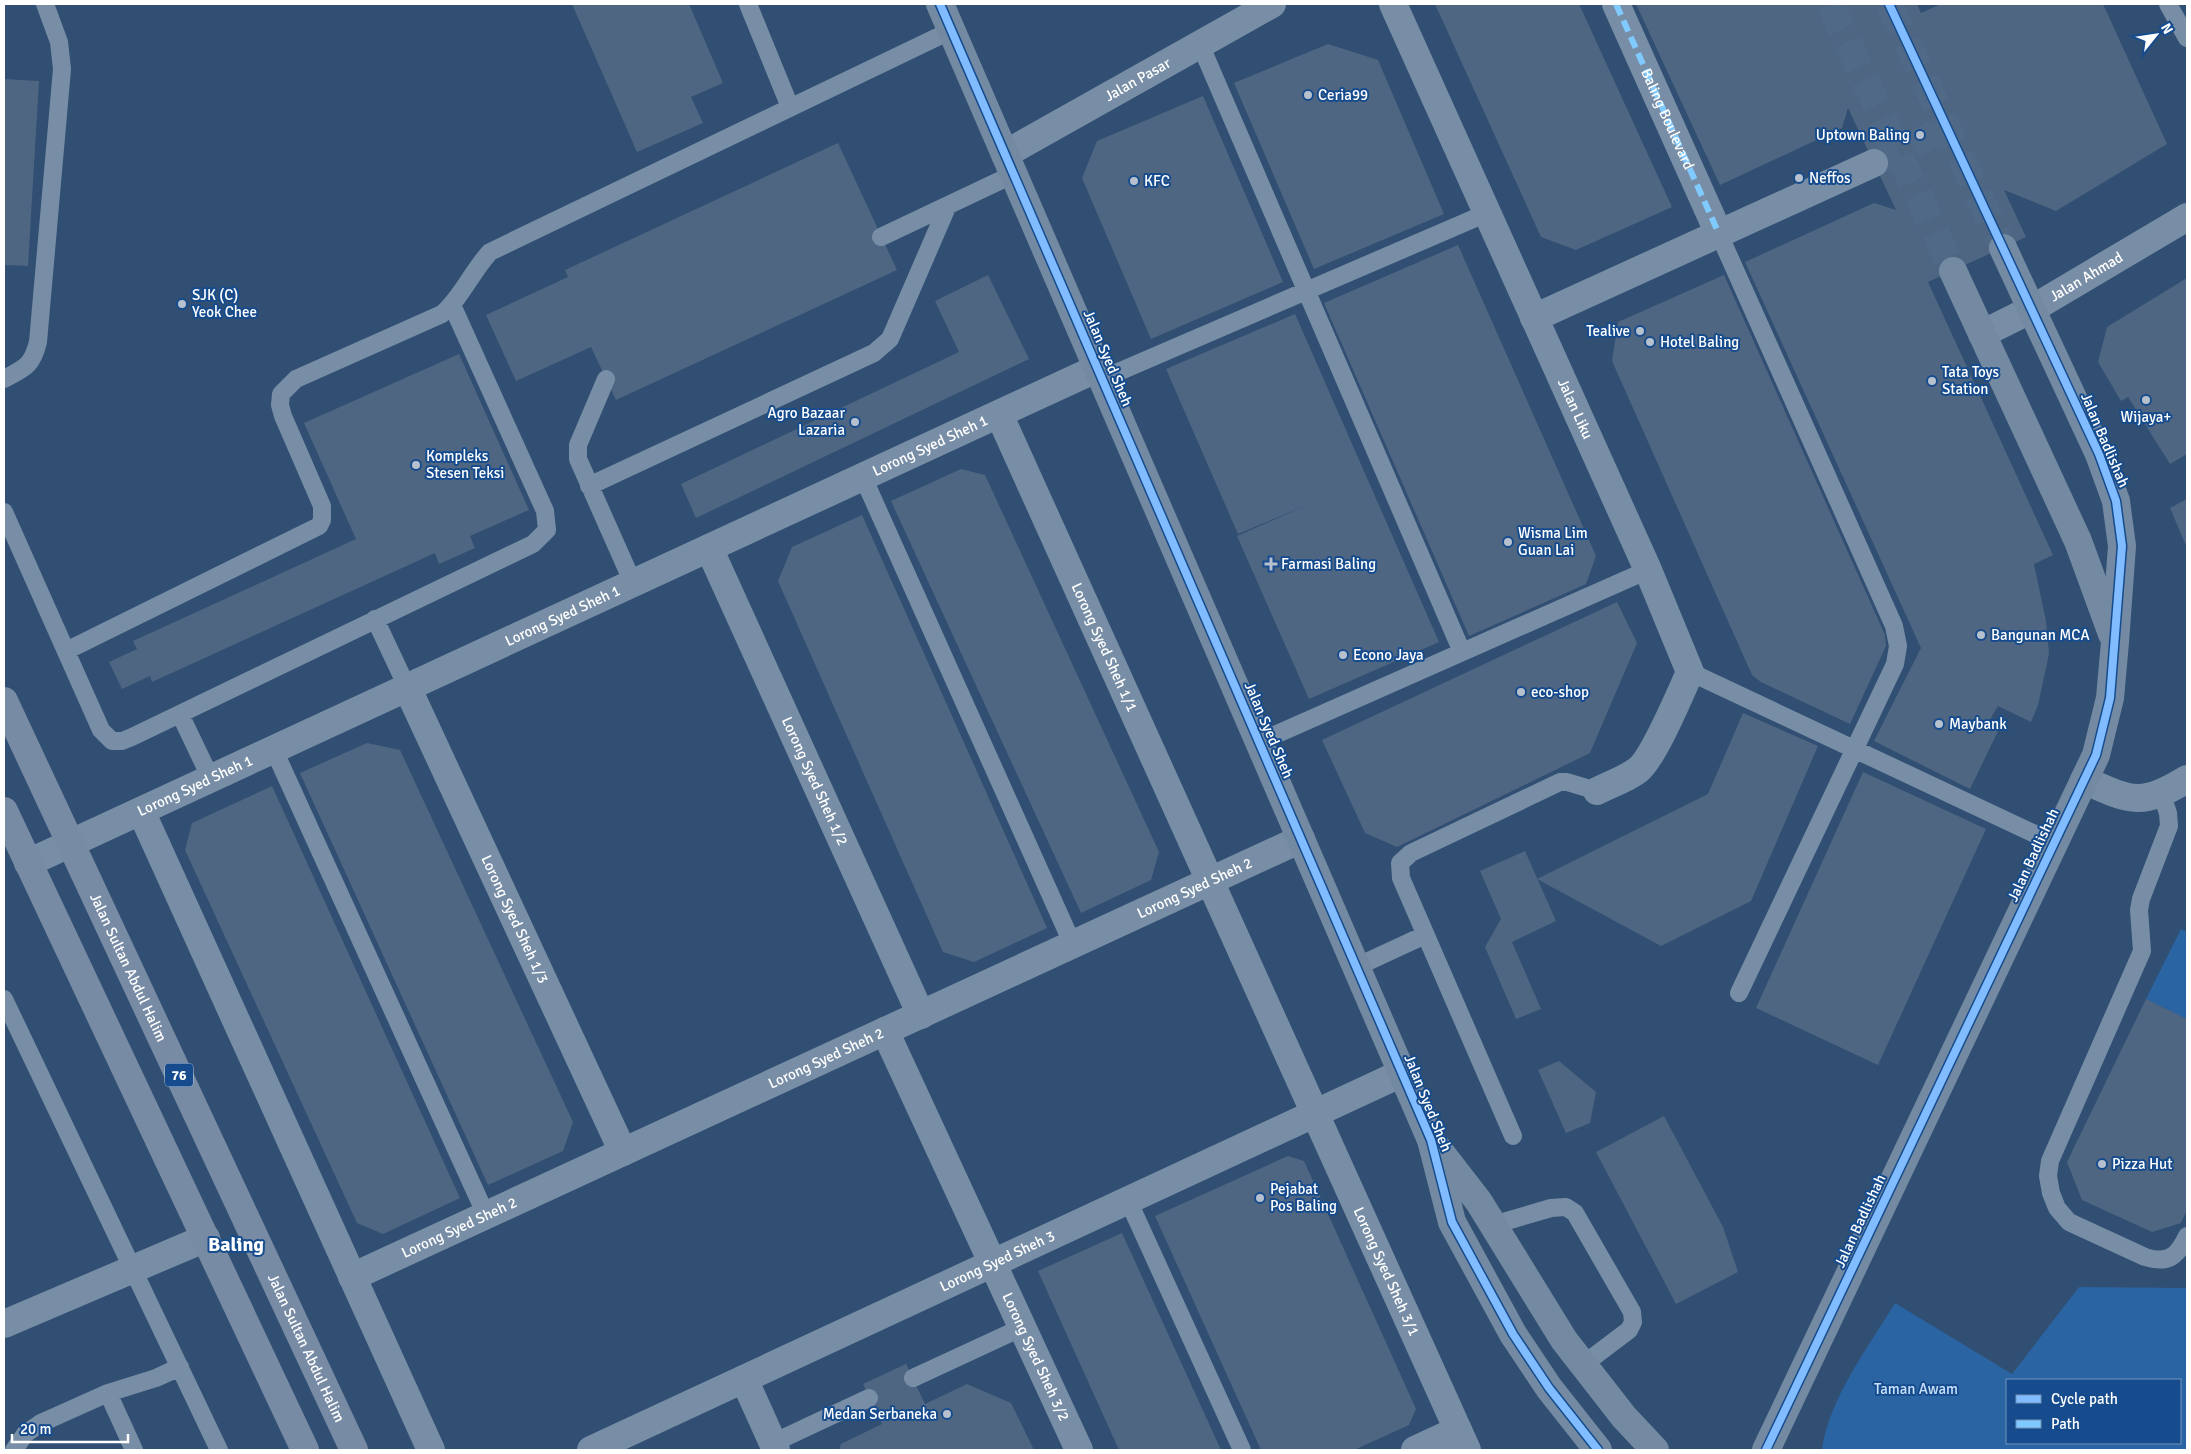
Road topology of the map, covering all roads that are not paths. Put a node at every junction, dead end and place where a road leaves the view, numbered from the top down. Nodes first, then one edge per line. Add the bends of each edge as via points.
1 (45, 4) edge
2 (748, 4) edge
3 (940, 4) edge
4 (1272, 4) edge
5 (1393, 4) edge
6 (1616, 4) edge
7 (2168, 4) edge
8 (952, 30) junction
9 (2187, 38) edge
10 (1200, 44) junction
11 (790, 108) junction
12 (1874, 163) tunnel mouth
13 (1009, 164) junction
14 (948, 205) junction
15 (1487, 214) junction
16 (2187, 217) edge
17 (1719, 234) junction
18 (881, 237) dead end
19 (2003, 248) tunnel mouth
20 (1953, 271) tunnel mouth
21 (1306, 291) junction
22 (452, 305) junction
23 (2032, 309) junction
24 (1534, 318) junction
25 (1982, 334) junction
26 (1100, 374) junction
27 (4, 379) edge
28 (606, 379) dead end
29 (999, 414) junction
30 (863, 477) junction
31 (589, 486) junction
32 (4, 512) edge
33 (709, 548) junction
34 (1648, 570) junction
35 (633, 583) junction
36 (375, 619) junction
37 (2116, 642) junction
38 (66, 651) junction
39 (1462, 652) junction
40 (1690, 672) junction
41 (407, 688) junction
42 (4, 701) edge
43 (180, 714) junction
44 (1259, 742) junction
45 (1854, 749) junction
46 (274, 750) junction
47 (210, 779) junction
48 (2187, 779) edge
49 (2084, 780) junction
50 (1597, 790) joint
51 (2161, 793) junction
52 (141, 810) junction
53 (4, 812) edge
54 (1301, 839) junction
55 (2054, 843) junction
56 (71, 844) junction
57 (28, 863) junction
58 (1210, 881) junction
59 (1426, 935) junction
60 (1073, 945) junction
61 (1356, 967) junction
62 (1739, 993) dead end
63 (4, 999) edge
64 (921, 1015) junction
65 (886, 1031) junction
66 (12, 1035) edge
67 (1402, 1073) junction
68 (1315, 1113) junction
69 (1513, 1136) dead end
70 (1431, 1140) junction
71 (623, 1152) junction
72 (1128, 1200) junction
73 (486, 1215) junction
74 (1493, 1225) junction
75 (2187, 1236) edge
76 (206, 1238) junction
77 (994, 1263) junction
78 (133, 1269) junction
79 (352, 1277) junction
80 (4, 1324) edge
81 (1023, 1326) junction
82 (1584, 1364) junction
83 (180, 1367) junction
84 (913, 1378) dead end
85 (744, 1379) junction
86 (108, 1393) junction
87 (869, 1398) dead end
88 (1463, 1440) edge
89 (769, 1448) edge
90 (1595, 1448) edge
91 (14, 1450) edge
92 (134, 1450) edge
93 (219, 1450) edge
94 (305, 1450) edge
95 (354, 1450) edge
96 (431, 1450) edge
97 (592, 1450) edge
98 (1080, 1450) edge
99 (1242, 1450) edge
100 (1415, 1450) edge
101 (1655, 1450) edge
102 (1766, 1450) edge

1 - 27 lane via 59,42 62,69 38,342 34,358 22,370
2 - 11 lane
3 - 8 street, Jalan Syed Sheh
4 - 10 street, Jalan Pasar
5 - 15 street, Jalan Liku
6 - 17 street, Baling Boulevard
7 - 9 lane
8 - 11 lane
8 - 13 street, Jalan Syed Sheh
10 - 13 street, Jalan Pasar
10 - 21 lane
11 - 22 lane via 490,252 480,261
12 - 17 street
13 - 14 lane
13 - 26 street, Jalan Syed Sheh
14 - 18 lane
14 - 31 lane via 890,340 883,347
15 - 21 lane
15 - 24 street, Jalan Liku
16 - 23 street, Jalan Ahmad
17 - 24 street
17 - 45 lane via 1894,626 1898,646 1895,664
19 - 23 street, Jalan Badlishah
20 - 25 street, Jalan Badlishah
21 - 26 lane
21 - 39 lane
22 - 36 lane via 545,511 547,530 533,544
22 - 38 lane via 442,314 296,379 281,394 283,416 322,506 322,520 318,526
23 - 25 street, Jalan Ahmad
23 - 37 street, Jalan Badlishah via 2099,454 2116,501 2122,546
24 - 34 street, Jalan Liku
25 - 37 street, Jalan Badlishah via 2078,541
26 - 29 street, Lorong Syed Sheh 1
26 - 44 street, Jalan Syed Sheh
28 - 31 lane via 578,445 578,459
29 - 30 street, Lorong Syed Sheh 1
29 - 58 street, Lorong Syed Sheh 1/1
30 - 33 street, Lorong Syed Sheh 1
30 - 60 lane
31 - 35 lane
32 - 38 lane
33 - 35 street, Lorong Syed Sheh 1
33 - 64 street, Lorong Syed Sheh 1/2
34 - 39 lane
34 - 40 street, Jalan Liku
35 - 41 street, Lorong Syed Sheh 1
36 - 41 lane
36 - 43 lane
37 - 49 street, Jalan Badlishah via 2110,698 2096,755
38 - 43 lane via 101,730 112,741 122,741
39 - 44 lane
40 - 45 lane
40 - 50 street via 1650,755 1639,769
41 - 46 street, Lorong Syed Sheh 1
41 - 71 street, Lorong Syed Sheh 1/3
42 - 56 main road, Jalan Sultan Abdul Halim / 76
43 - 47 lane
44 - 54 street, Jalan Syed Sheh
45 - 55 lane
45 - 62 lane
46 - 47 street, Lorong Syed Sheh 1
46 - 73 lane
47 - 52 street, Lorong Syed Sheh 1
48 - 51 street
49 - 51 street via 2122,797 2134,799
49 - 55 street, Jalan Badlishah
50 - 59 lane via 1560,782 1404,857 1400,863 1401,878
51 - 75 lane via 2169,826 2141,899 2142,951 2050,1161 2048,1176 2057,1208 2069,1222 2145,1257 2168,1259 2178,1252
52 - 56 street, Lorong Syed Sheh 1
52 - 79 street
53 - 57 main road
54 - 58 street, Lorong Syed Sheh 2
54 - 61 street, Jalan Syed Sheh
55 - 102 street, Jalan Badlishah
56 - 57 street, Lorong Syed Sheh 1
56 - 95 main road, Jalan Sultan Abdul Halim / 76
57 - 76 main road
58 - 60 street, Lorong Syed Sheh 2
58 - 68 street, Lorong Syed Sheh 1/1
59 - 61 lane
59 - 69 lane
60 - 64 street, Lorong Syed Sheh 2
61 - 67 street, Jalan Syed Sheh
63 - 66 lane
64 - 65 street, Lorong Syed Sheh 2
65 - 71 street, Lorong Syed Sheh 2
65 - 77 street, Lorong Syed Sheh 3/2
66 - 78 lane
67 - 68 street, Lorong Syed Sheh 3
67 - 70 street, Jalan Syed Sheh
68 - 72 street, Lorong Syed Sheh 3
68 - 88 street, Lorong Syed Sheh 3/1
70 - 74 street, Jalan Syed Sheh
70 - 90 street, Jalan Syed Sheh via 1452,1222 1513,1334
71 - 73 street, Lorong Syed Sheh 2
72 - 77 street, Lorong Syed Sheh 3
72 - 99 lane
73 - 79 street, Lorong Syed Sheh 2
74 - 82 street, Jalan Syed Sheh via 1564,1340
74 - 82 lane via 1551,1208 1566,1207 1575,1213 1632,1312 1633,1322 1629,1330
76 - 78 street
76 - 94 main road
77 - 81 street, Lorong Syed Sheh 3/2
77 - 85 street, Lorong Syed Sheh 3
78 - 80 street
78 - 83 lane
79 - 96 street
81 - 84 lane
81 - 98 street, Lorong Syed Sheh 3/2
82 - 101 street, Jalan Syed Sheh via 1624,1417
83 - 86 lane
83 - 93 lane
85 - 89 street
85 - 97 street, Lorong Syed Sheh 3
86 - 91 lane via 41,1423 25,1434
86 - 92 lane
87 - 89 lane
88 - 100 street

